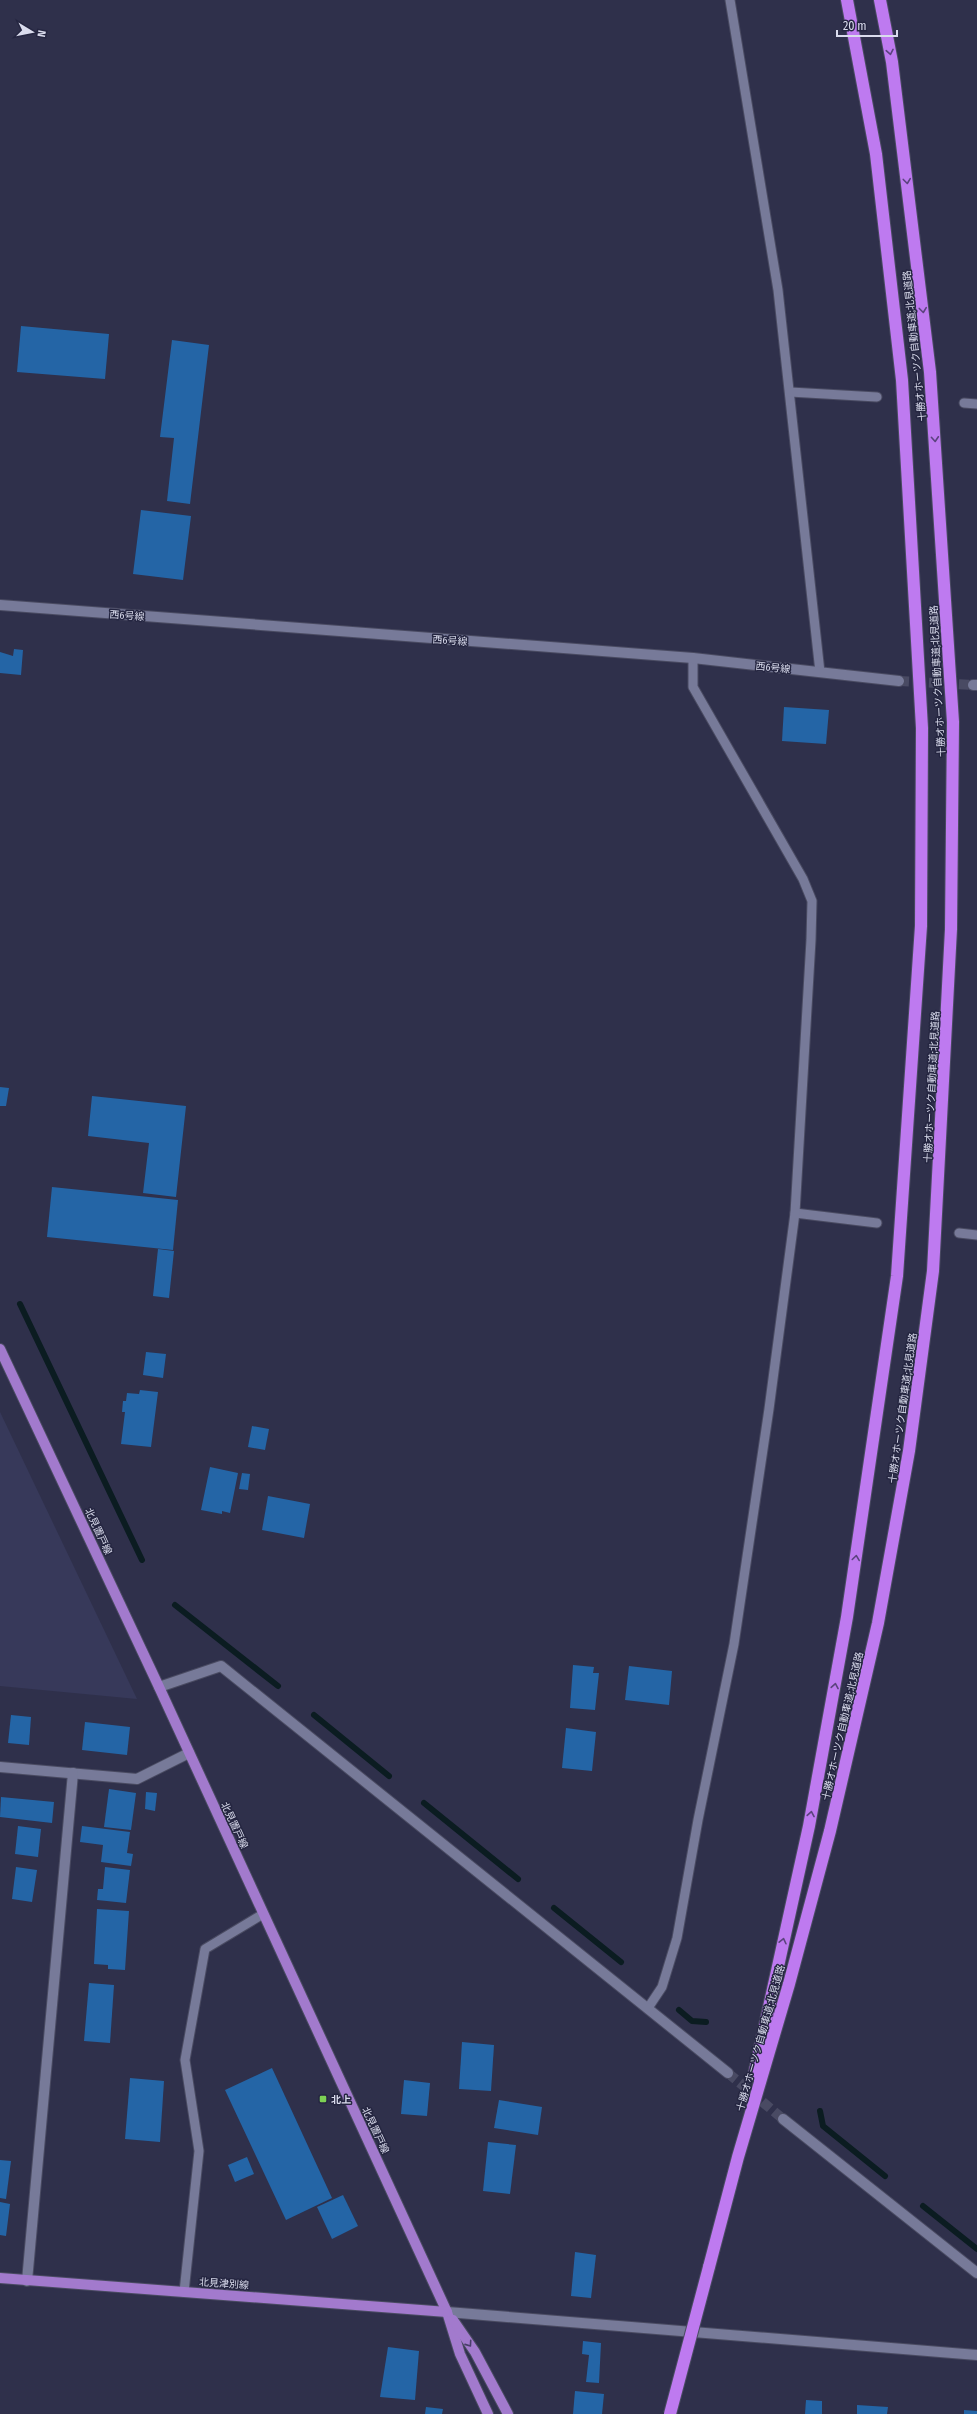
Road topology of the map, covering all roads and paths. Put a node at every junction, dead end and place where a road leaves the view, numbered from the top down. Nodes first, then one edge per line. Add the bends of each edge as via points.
1 (730, 0) edge
2 (841, 0) edge
3 (847, 0) edge
4 (880, 0) edge
5 (859, 64) junction
6 (790, 392) junction
7 (877, 397) dead end
8 (964, 403) dead end
9 (977, 404) edge
10 (0, 605) edge
11 (693, 658) junction
12 (820, 672) junction
13 (899, 681) tunnel mouth
14 (795, 1213) junction
15 (877, 1223) dead end
16 (959, 1233) dead end
17 (977, 1235) edge
18 (0, 1349) edge
19 (159, 1687) junction
20 (189, 1754) junction
21 (0, 1767) edge
22 (73, 1773) junction
23 (263, 1914) junction
24 (648, 2008) junction
25 (728, 2073) tunnel mouth
26 (783, 2119) tunnel mouth
27 (738, 2157) junction
28 (977, 2273) edge
29 (0, 2278) edge
30 (27, 2281) junction
31 (184, 2292) junction
32 (447, 2312) junction
33 (977, 2355) edge
34 (488, 2414) edge
35 (508, 2414) edge
36 (670, 2414) edge

1 - 6 lane via 778,290
2 - 5 highway
3 - 5 highway, 十勝オホーツク自動車道;北見道路
4 -> 27 highway, 十勝オホーツク自動車道;北見道路 via 892,62 930,372 953,722 951,929 933,1271 909,1451 878,1623 828,1838
27 -> 5 highway, 十勝オホーツク自動車道;北見道路 via 772,1988 809,1826 847,1617 897,1276 921,926 922,728 902,380 876,154
6 - 7 lane
6 - 12 lane
8 - 9 lane
10 - 11 street, 西6号線
11 - 12 street, 西6号線
11 - 14 lane via 694,687 803,879 812,901
12 - 13 street, 西6号線
14 - 15 lane
14 - 24 lane via 734,1644 677,1938 662,1987
16 - 17 lane
18 - 19 main road, 北見置戸線
19 - 20 main road, 北見置戸線
19 - 24 street via 221,1666
20 - 22 street via 137,1779
20 - 23 main road, 北見置戸線
21 - 22 street
22 - 30 street
23 - 31 lane via 205,1949 185,2060 199,2151
23 - 32 main road, 北見置戸線
24 - 25 street
26 - 28 street
27 - 36 highway, 十勝オホーツク自動車道;北見道路, bridge
29 - 30 main road, 北見津別線
30 - 31 main road, 北見津別線
31 - 32 main road, 北見津別線
32 - 33 street
32 - 34 main road, 北見置戸線 via 460,2354
32 -> 35 main road, 北見置戸線 via 475,2352

